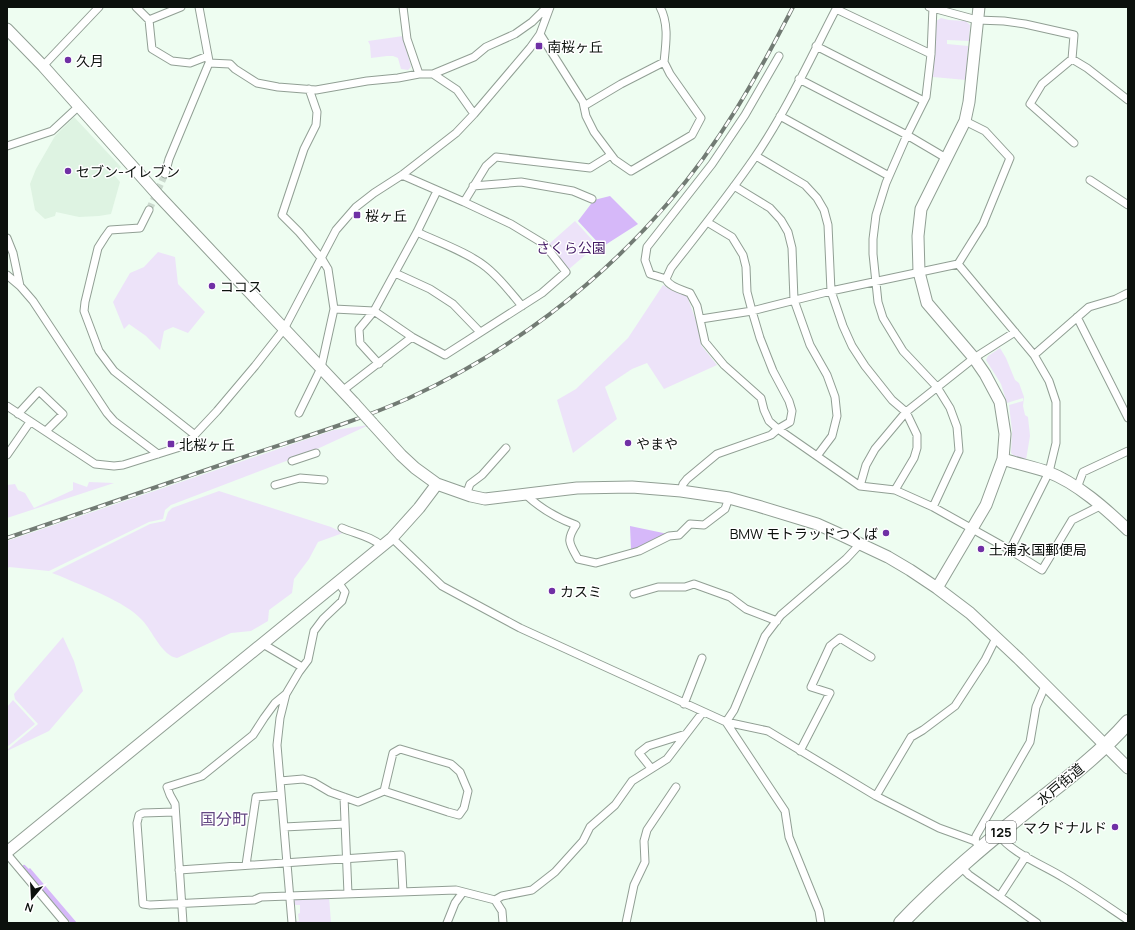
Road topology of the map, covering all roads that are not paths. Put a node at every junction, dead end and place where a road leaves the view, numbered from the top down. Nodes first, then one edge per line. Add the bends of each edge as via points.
1 (99, 7) edge
2 (136, 7) edge
3 (181, 7) edge
4 (199, 7) edge
5 (403, 7) edge
6 (549, 7) edge
7 (660, 7) edge
8 (978, 7) edge
9 (836, 8) edge
10 (931, 8) edge
11 (149, 20) junction
12 (977, 20) junction
13 (7, 28) edge
14 (540, 34) junction
15 (816, 46) junction
16 (931, 54) junction
17 (779, 56) dead end
18 (1072, 59) junction
19 (209, 60) junction
20 (664, 62) junction
21 (43, 66) junction
22 (419, 74) junction
23 (433, 74) junction
24 (799, 79) junction
25 (309, 89) junction
26 (1128, 100) edge
27 (924, 101) junction
28 (79, 106) junction
29 (584, 106) junction
30 (474, 114) junction
31 (780, 116) junction
32 (965, 121) junction
33 (906, 135) junction
34 (1074, 144) dead end
35 (7, 146) edge
36 (611, 155) junction
37 (756, 156) junction
38 (946, 158) junction
39 (165, 174) tunnel mouth
40 (402, 175) junction
41 (889, 176) junction
42 (1090, 180) dead end
43 (473, 186) junction
44 (734, 186) junction
45 (437, 191) junction
46 (592, 199) dead end
47 (464, 202) junction
48 (1128, 205) edge
49 (149, 210) tunnel mouth
50 (707, 222) junction
51 (417, 232) junction
52 (7, 238) edge
53 (322, 259) junction
54 (958, 264) junction
55 (919, 272) junction
56 (395, 273) junction
57 (7, 275) edge
58 (666, 279) junction
59 (877, 281) junction
60 (20, 286) junction
61 (830, 291) junction
62 (1128, 293) edge
63 (794, 300) junction
64 (522, 306) junction
65 (334, 309) junction
66 (374, 311) junction
67 (752, 311) junction
68 (1077, 317) junction
69 (701, 319) junction
70 (284, 329) junction
71 (480, 332) junction
72 (1015, 332) junction
73 (412, 337) junction
74 (1034, 355) junction
75 (974, 358) junction
76 (379, 364) junction
77 (321, 368) junction
78 (937, 387) junction
79 (342, 391) junction
80 (7, 406) edge
81 (906, 412) junction
82 (299, 413) dead end
83 (18, 414) junction
84 (1128, 418) edge
85 (30, 422) junction
86 (778, 429) junction
87 (46, 431) junction
88 (195, 435) junction
89 (506, 448) dead end
90 (1128, 451) edge
91 (316, 453) dead end
92 (158, 454) junction
93 (7, 455) edge
94 (817, 456) junction
95 (1003, 459) junction
96 (292, 461) dead end
97 (1049, 472) junction
98 (324, 480) dead end
99 (437, 484) junction
100 (275, 485) dead end
101 (860, 486) junction
102 (1077, 488) junction
103 (895, 490) junction
104 (681, 491) junction
105 (525, 494) junction
106 (466, 495) junction
107 (729, 498) junction
108 (1102, 505) junction
109 (933, 507) junction
110 (342, 528) dead end
111 (973, 528) junction
112 (1128, 530) edge
113 (392, 538) junction
114 (860, 544) junction
115 (382, 546) junction
116 (1010, 550) junction
117 (338, 582) junction
118 (937, 588) junction
119 (634, 594) dead end
120 (777, 620) junction
121 (996, 638) junction
122 (263, 644) junction
123 (871, 657) dead end
124 (702, 658) dead end
125 (302, 667) junction
126 (1045, 686) junction
127 (286, 694) junction
128 (684, 704) junction
129 (703, 712) junction
130 (726, 722) junction
131 (1128, 722) edge
132 (686, 734) junction
133 (1105, 745) junction
134 (800, 751) junction
135 (652, 768) junction
136 (1128, 768) edge
137 (280, 781) junction
138 (676, 787) dead end
139 (384, 791) junction
140 (281, 795) junction
141 (876, 796) junction
142 (344, 797) junction
143 (175, 812) junction
144 (345, 824) junction
145 (284, 827) junction
146 (998, 834) junction
147 (978, 844) junction
148 (7, 853) edge
149 (1026, 856) junction
150 (346, 858) junction
151 (287, 862) junction
152 (246, 865) junction
153 (960, 866) junction
154 (179, 870) junction
155 (403, 892) junction
156 (463, 892) junction
157 (348, 894) junction
158 (289, 896) junction
159 (1000, 896) junction
160 (495, 900) junction
161 (181, 904) junction
162 (1128, 920) edge
163 (65, 923) edge
164 (183, 923) edge
165 (292, 923) edge
166 (447, 923) edge
167 (503, 923) edge
168 (626, 923) edge
169 (821, 923) edge
170 (901, 923) edge
171 (1037, 923) edge

1 - 21 street
2 - 11 street
3 - 11 street
4 - 19 street
5 - 22 street via 407,39
6 - 14 street
6 - 23 street via 515,34 486,47 474,57
7 - 20 street via 665,16
8 - 12 street
9 - 15 street
9 - 16 street
10 - 12 street
10 - 16 street
11 - 19 street via 152,49 172,61 190,63
12 - 18 street via 1025,24 1074,35
12 - 32 street
13 - 21 street
14 - 29 street
14 - 30 street
15 - 24 street
15 - 27 street
16 - 27 street
17 - 58 street via 745,115 712,164 648,247 645,260 650,274
18 - 26 street
18 - 34 street via 1042,84 1030,104
19 - 25 street via 230,64 257,83
19 - 39 street
20 - 29 street
20 - 36 street via 701,118 692,135 631,171
21 - 28 street
22 - 23 street
22 - 25 street
23 - 30 street via 457,90
24 - 31 street
24 - 33 street
25 - 53 street via 317,112 316,125 304,149 282,215
27 - 33 street
28 - 35 street via 52,131
28 - 70 street via 158,195
29 - 36 street via 594,132
30 - 40 street via 456,133
31 - 37 street
31 - 41 street
32 - 38 street
32 - 54 street via 985,130 1010,158 983,224
33 - 38 street
33 - 41 street
36 - 43 street via 590,168 496,157 486,166
37 - 44 street
37 - 61 street via 805,185 824,210 828,224
38 - 55 street via 920,209
40 - 45 street
40 - 53 street via 374,193 346,217 336,230
41 - 59 street via 876,215 874,231 873,254
42 - 48 street
43 - 46 street via 521,182 573,191
43 - 47 street
44 - 50 street
44 - 63 street via 770,208 788,232 792,248
45 - 47 street
45 - 51 street
47 - 64 street via 511,224 544,244 566,272
49 - 88 street via 140,228 110,230 104,237 98,248 84,311 99,351 114,371
50 - 58 street via 671,268
50 - 67 street via 732,237 743,255
51 - 56 street
51 - 64 street via 486,267
52 - 60 street via 13,252
53 - 65 street via 328,269
53 - 70 street
54 - 55 street
54 - 72 street
55 - 59 street
55 - 75 street via 927,303
56 - 66 street
56 - 71 street via 453,304
57 - 60 street
58 - 69 street via 673,286 690,293
59 - 61 street
59 - 78 street via 878,302 883,318 903,351
60 - 92 street via 114,422
61 - 63 street
61 - 81 street via 860,360 892,400
62 - 68 street via 1089,307
63 - 67 street
63 - 94 street via 810,345 827,375 835,397 837,416 832,436
64 - 71 street
65 - 66 street
65 - 77 street
66 - 73 street
66 - 76 street via 359,329 360,343
67 - 69 street
67 - 86 street via 760,338 792,411 790,422
68 - 74 street
68 - 84 street
69 - 86 street via 706,342 724,365 761,398 769,421
70 - 77 street
70 - 88 street
71 - 73 street via 445,355
72 - 74 street
72 - 75 street
73 - 76 street
74 - 97 street via 1049,381 1056,402 1056,443
75 - 78 street
75 - 95 street via 1000,402 1005,434
76 - 79 street
77 - 79 street
77 - 82 street
78 - 81 street
78 - 109 street via 950,408 957,427 959,451
79 - 99 street, bridge via 401,455
80 - 83 street
81 - 101 street via 875,449 866,465
81 - 103 street via 916,435 917,448
83 - 85 street
83 - 87 street via 39,391 63,414
85 - 87 street
85 - 93 street
86 - 94 street
86 - 104 street via 771,435 717,454 687,479
87 - 92 street via 95,464 123,465
88 - 92 street via 177,448
89 - 106 street via 482,475 470,484
90 - 102 street via 1083,472
91 - 96 street
94 - 101 street
95 - 97 street
95 - 111 street via 988,499
97 - 102 street
97 - 116 street
98 - 100 street via 300,478
99 - 106 street
99 - 113 street
101 - 103 street
102 - 108 street
103 - 109 street
104 - 105 street via 610,487
104 - 107 street
105 - 106 street via 485,498
105 - 107 street via 536,504 576,525 569,535 570,544 578,558 596,563 639,551 669,536 679,535 690,524 704,525 725,509
107 - 114 street via 817,524
108 - 112 street
108 - 116 street via 1072,520 1042,570
109 - 111 street
110 - 115 street via 372,539
111 - 116 street
111 - 118 street
113 - 115 street
113 - 128 street via 442,586 520,628
114 - 118 street via 888,557
114 - 120 street
115 - 117 street
117 - 122 street
117 - 125 street via 344,592 342,601 314,630 308,660
118 - 121 street
119 - 120 street via 658,587 685,587 694,584 730,597 746,609
120 - 130 street via 765,636 734,710
121 - 126 street
121 - 141 street via 955,706 911,737
122 - 125 street
122 - 148 street
123 - 134 street via 840,638 830,646 811,686 830,693
124 - 128 street
125 - 127 street
126 - 133 street
126 - 147 street via 1036,707 1030,742 976,836
127 - 137 street via 277,745
127 - 143 street via 275,703 253,735 202,776 168,787 175,804
128 - 129 street
129 - 130 street
129 - 132 street
130 - 134 street via 768,731
130 - 169 street via 785,811 788,837 819,911
131 - 133 highway, 水戸街道 / 125
132 - 135 street via 667,759
132 - 135 street via 648,746 639,753
133 - 136 street
133 - 146 highway, 水戸街道 / 125
134 - 141 street
135 - 160 street via 632,781 615,805 590,827 583,841 555,872 532,890 502,896
137 - 140 street
137 - 142 street via 303,779
138 - 168 street via 647,830 644,841 645,862 634,885
139 - 139 street via 393,753 400,749 451,764 460,772 468,790 464,808 459,815
139 - 142 street via 358,802
140 - 145 street
140 - 152 street via 256,797
141 - 147 street via 938,828
142 - 144 street
143 - 154 street
143 - 161 street via 139,815 137,823 141,899 143,904 150,905
144 - 145 street
144 - 150 street
145 - 151 street
146 - 147 highway, 水戸街道 / 125
146 - 149 street via 1004,842
147 - 153 highway, 水戸街道 / 125
148 - 163 street
149 - 159 street
149 - 162 street via 1065,878
150 - 151 street
150 - 155 street via 401,854
150 - 157 street
151 - 152 street
151 - 158 street
152 - 154 street
153 - 159 street
153 - 170 highway, 水戸街道 / 125
154 - 161 street
155 - 156 street
155 - 157 street
156 - 160 street
156 - 166 street via 455,903
157 - 158 street
158 - 161 street
158 - 165 street
159 - 171 street
160 - 167 street via 502,911
161 - 164 street

